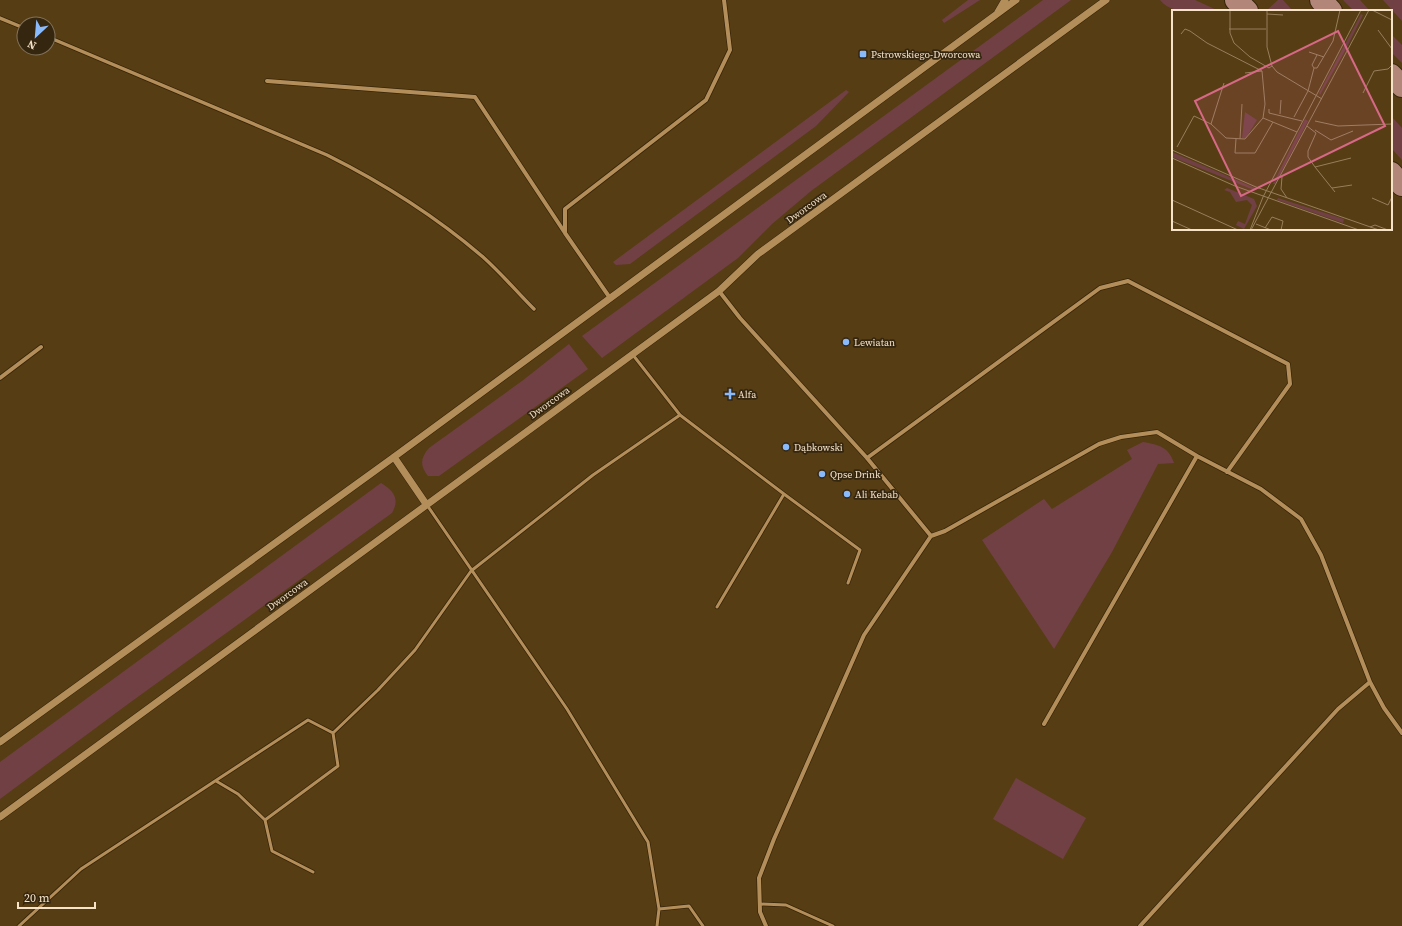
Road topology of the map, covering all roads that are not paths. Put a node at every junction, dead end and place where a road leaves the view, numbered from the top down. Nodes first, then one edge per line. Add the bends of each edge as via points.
1 (724, 0) edge
2 (1005, 0) edge
3 (1016, 0) edge
4 (1106, 0) edge
5 (1236, 0) edge
6 (1321, 0) edge
7 (1246, 10) edge
8 (1330, 10) edge
9 (994, 17) junction
10 (0, 18) edge
11 (16, 25) edge
12 (56, 40) edge
13 (1392, 76) edge
14 (267, 81) dead end
15 (1402, 86) edge
16 (1392, 174) edge
17 (1402, 185) edge
18 (565, 233) junction
19 (719, 290) junction
20 (610, 298) junction
21 (534, 309) dead end
22 (41, 347) dead end
23 (632, 354) junction
24 (0, 378) edge
25 (680, 414) junction
26 (1197, 456) junction
27 (394, 457) junction
28 (867, 458) junction
29 (1227, 472) junction
30 (784, 494) junction
31 (426, 504) junction
32 (931, 536) junction
33 (471, 571) junction
34 (848, 583) dead end
35 (717, 607) dead end
36 (1370, 682) junction
37 (1044, 724) dead end
38 (333, 733) junction
39 (1402, 733) edge
40 (0, 742) edge
41 (216, 781) junction
42 (0, 817) edge
43 (265, 820) junction
44 (313, 872) dead end
45 (760, 904) junction
46 (659, 909) junction
47 (19, 926) edge
48 (657, 926) edge
49 (703, 926) edge
50 (766, 926) edge
51 (833, 926) edge
52 (1140, 926) edge

1 - 18 street via 730,50 706,100 565,209
2 - 9 street
3 - 9 street
4 - 19 street, Dworcowa via 758,254
5 - 7 main road
6 - 8 main road
9 - 20 street
10 - 11 street
12 - 21 street via 371,177 434,218 483,257
13 - 15 main road
14 - 18 street via 475,97
16 - 17 main road
18 - 20 street
19 - 23 street, Dworcowa
19 - 28 street via 740,318
20 - 27 street
22 - 24 street
23 - 25 lane
23 - 31 street, Dworcowa
25 - 30 lane
25 - 33 lane via 593,475
26 - 29 street
26 - 32 street via 1157,432 1122,437 1099,444 945,531
26 - 37 street
27 - 31 street
27 - 40 street
28 - 29 street via 1100,288 1128,281 1288,364 1290,384
28 - 32 street
29 - 36 street via 1261,489 1301,520 1321,555
30 - 34 lane via 860,550
30 - 35 lane
31 - 33 lane
31 - 42 street, Dworcowa
32 - 45 street via 864,635 774,839 759,878
33 - 38 lane via 415,650
33 - 46 lane via 567,709 648,842
36 - 39 street
36 - 52 street via 1338,709
38 - 41 lane via 308,720
38 - 43 lane via 338,766
41 - 43 lane via 238,794
41 - 47 lane via 81,869
43 - 44 lane via 272,851
45 - 50 street via 760,912
45 - 51 lane via 786,905
46 - 48 lane
46 - 49 lane via 689,906

